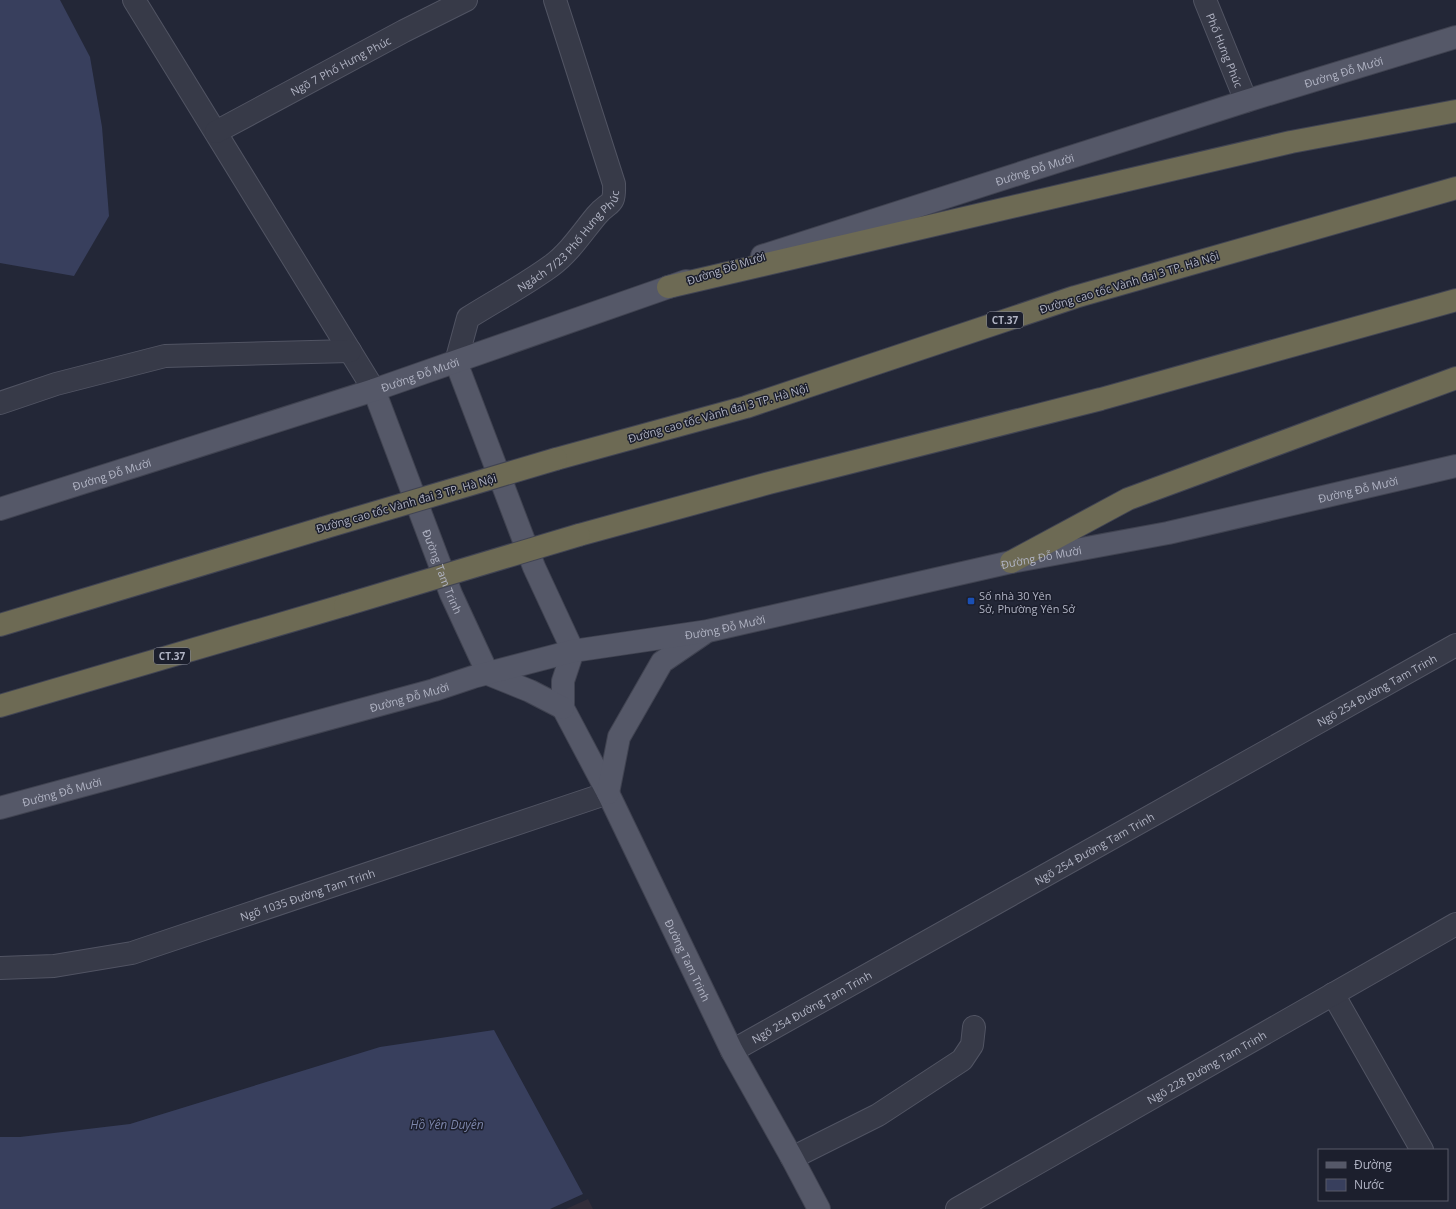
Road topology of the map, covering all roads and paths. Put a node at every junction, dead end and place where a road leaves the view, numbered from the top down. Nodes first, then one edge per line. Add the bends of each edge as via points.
1 (134, 0) edge
2 (466, 0) edge
3 (555, 0) edge
4 (1205, 0) edge
5 (1456, 37) edge
6 (1246, 101) junction
7 (1456, 111) edge
8 (216, 132) junction
9 (1456, 188) edge
10 (668, 287) junction
11 (1456, 300) edge
12 (350, 351) junction
13 (456, 362) junction
14 (1456, 378) edge
15 (374, 390) junction
16 (0, 403) edge
17 (1453, 471) edge
18 (0, 509) edge
19 (1011, 562) junction
20 (0, 625) edge
21 (708, 631) junction
22 (1456, 645) edge
23 (572, 651) junction
24 (488, 674) junction
25 (0, 706) edge
26 (563, 708) junction
27 (608, 793) junction
28 (0, 808) edge
29 (1456, 924) edge
30 (0, 968) edge
31 (1333, 994) junction
32 (974, 1027) dead end
33 (732, 1051) junction
34 (1421, 1149) edge
35 (792, 1158) junction
36 (819, 1209) edge
37 (957, 1209) edge

1 - 8 street
2 - 8 street, Ngõ 7 Phố Hưng Phúc
3 - 13 street, Ngách 7/23 Phố Hưng Phúc via 614,184 614,196 612,202 600,211 552,266 468,318
4 - 6 street, Phố Hưng Phúc
5 - 6 main road, Đường Đỗ Mười
6 - 10 main road, Đường Đỗ Mười
7 - 10 highway via 1291,142
8 - 12 street
9 - 20 highway, Đường cao tốc Vành đai 3 TP. Hà Nội / CT.37, bridge via 1075,297 746,407 556,459
10 - 13 main road, Đường Đỗ Mười
11 - 25 highway, CT.37, bridge via 1101,399 769,483 579,535
12 - 15 street
12 - 16 street via 165,356 56,384
13 - 15 main road, Đường Đỗ Mười
13 - 23 main road via 534,567
14 - 19 highway via 1128,499
15 - 18 main road, Đường Đỗ Mười
15 - 24 main road, Đường Tam Trinh via 451,594
17 - 19 main road, Đường Đỗ Mười via 1168,533
19 - 21 main road, Đường Đỗ Mười
21 - 23 main road, Đường Đỗ Mười
21 - 27 main road via 662,662 619,737
22 - 33 street, Ngõ 254 Đường Tam Trinh
23 - 24 main road, Đường Đỗ Mười
23 - 26 main road, Đường Tam Trinh via 563,681
24 - 26 main road
24 - 28 main road, Đường Đỗ Mười
26 - 27 main road, Đường Tam Trinh
27 - 30 street, Ngõ 1035 Đường Tam Trinh via 132,953 54,966
27 - 33 main road, Đường Tam Trinh
29 - 31 street, Ngõ 228 Đường Tam Trinh
31 - 34 street
31 - 37 street, Ngõ 228 Đường Tam Trinh
32 - 35 street via 972,1045 962,1060 878,1116
33 - 35 main road, Đường Tam Trinh
35 - 36 main road, Đường Tam Trinh

